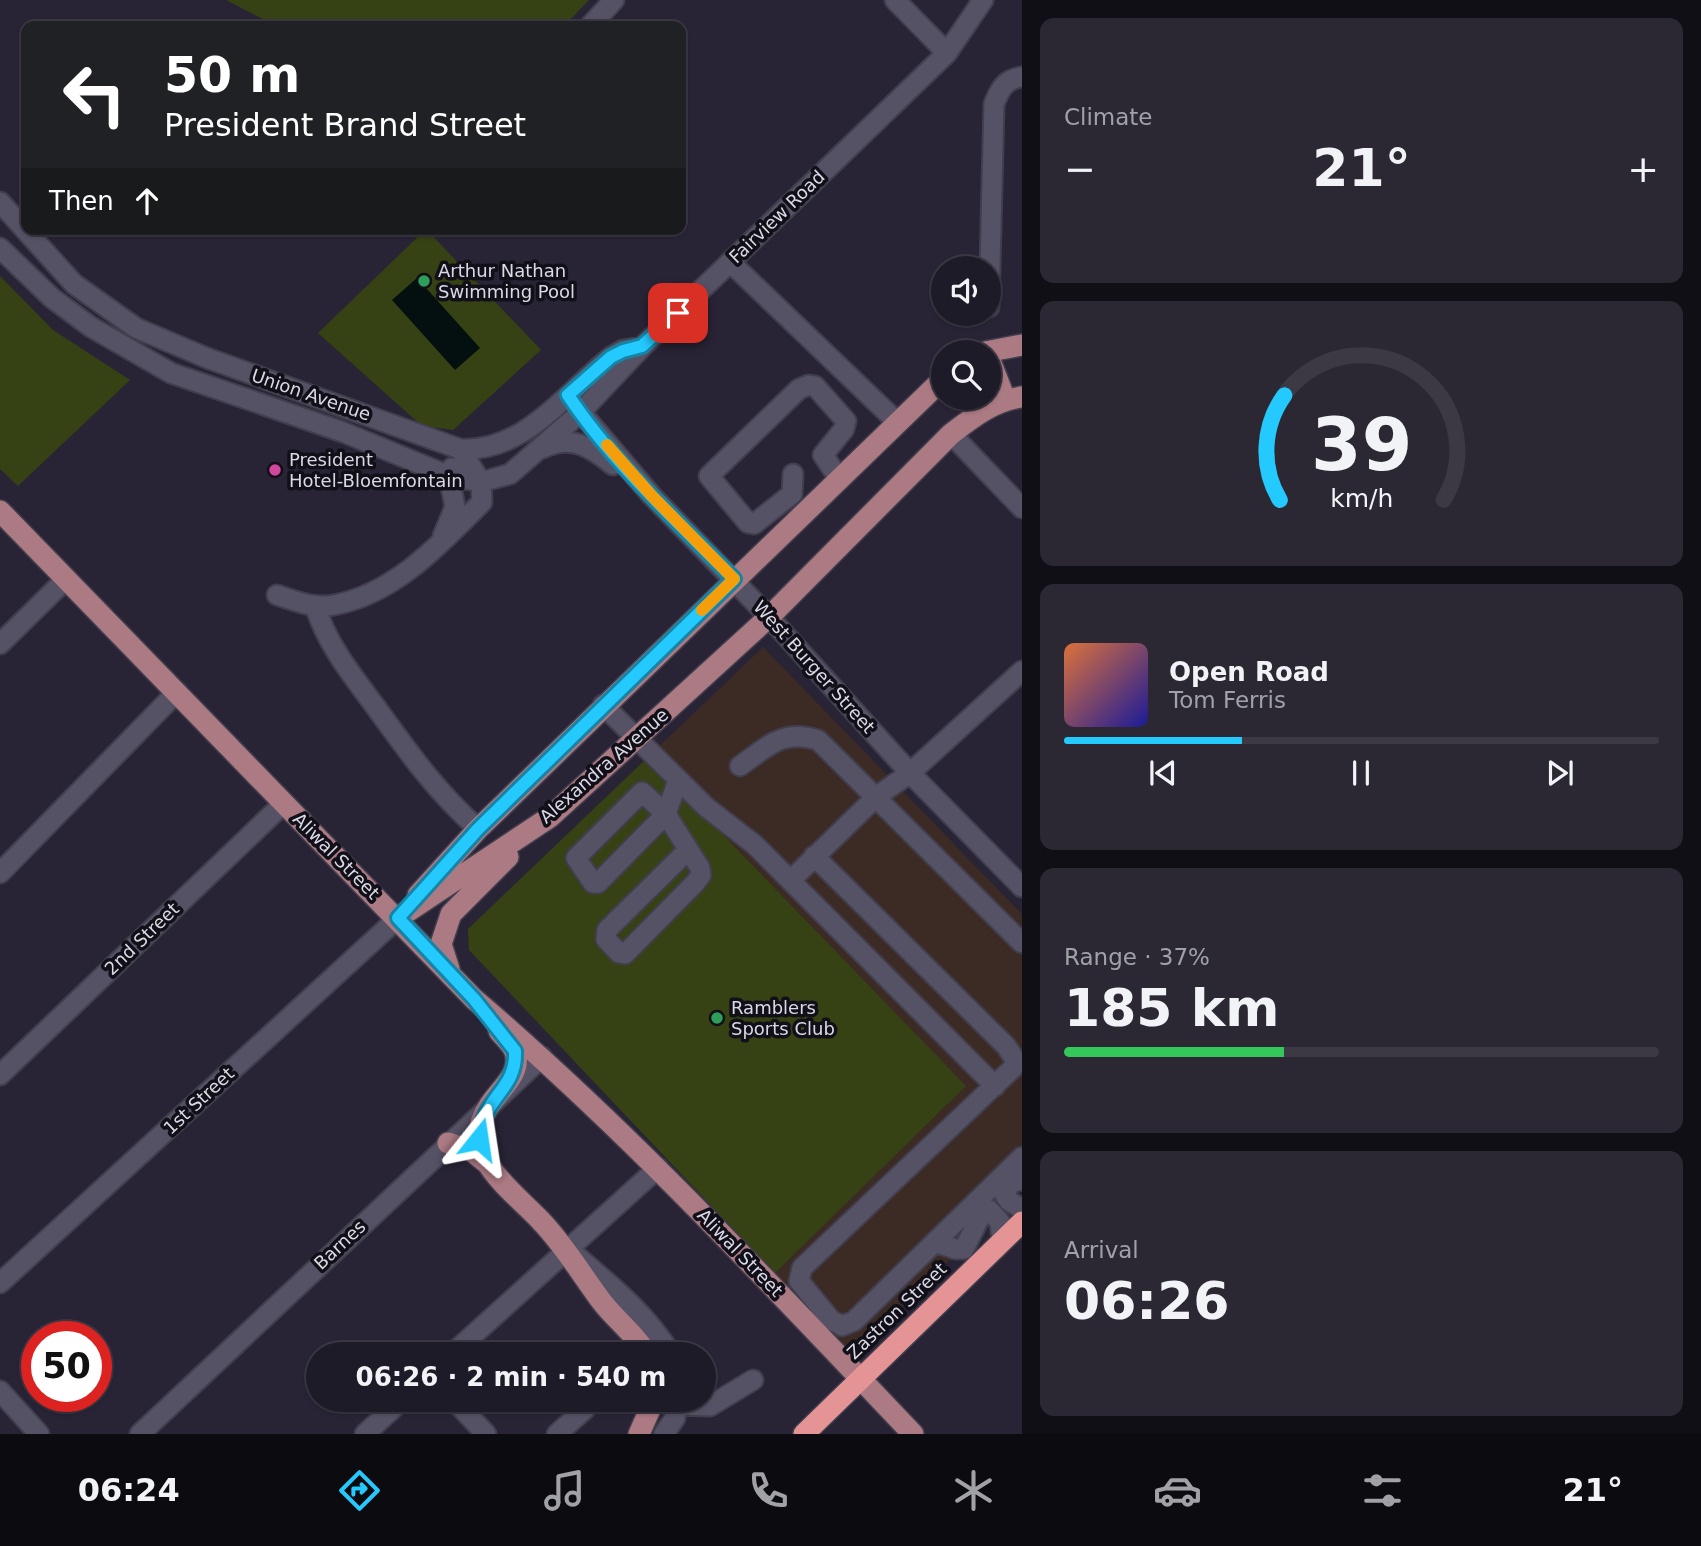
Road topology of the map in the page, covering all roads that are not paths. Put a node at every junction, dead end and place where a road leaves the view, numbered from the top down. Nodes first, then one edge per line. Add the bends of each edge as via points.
1 (614, 0) edge
2 (895, 0) edge
3 (983, 0) edge
4 (595, 21) edge
5 (947, 53) junction
6 (1022, 77) edge
7 (0, 202) edge
8 (21, 226) edge
9 (29, 235) edge
10 (0, 248) edge
11 (990, 256) edge
12 (730, 262) junction
13 (1022, 345) edge
14 (642, 346) junction
15 (1001, 349) edge
16 (231, 367) junction
17 (1001, 378) edge
18 (931, 390) edge
19 (223, 391) junction
20 (568, 395) junction
21 (1013, 398) edge
22 (580, 413) junction
23 (896, 421) junction
24 (951, 434) junction
25 (460, 449) junction
26 (534, 453) junction
27 (793, 474) dead end
28 (449, 477) junction
29 (838, 477) junction
30 (481, 482) junction
31 (652, 496) junction
32 (1022, 508) edge
33 (0, 511) edge
34 (440, 543) junction
35 (734, 579) junction
36 (65, 580) junction
37 (277, 595) dead end
38 (315, 606) junction
39 (769, 617) junction
40 (0, 644) edge
41 (1022, 671) edge
42 (177, 692) junction
43 (603, 705) junction
44 (635, 739) junction
45 (740, 766) dead end
46 (910, 773) junction
47 (678, 780) junction
48 (876, 797) junction
49 (284, 803) junction
50 (666, 814) junction
51 (550, 817) junction
52 (478, 829) junction
53 (688, 850) junction
54 (814, 856) junction
55 (0, 873) edge
56 (791, 880) junction
57 (1022, 887) edge
58 (398, 918) junction
59 (1022, 943) edge
60 (451, 975) junction
61 (474, 999) junction
62 (542, 1057) junction
63 (0, 1075) edge
64 (995, 1086) junction
65 (488, 1105) junction
66 (448, 1143) junction
67 (1022, 1157) edge
68 (488, 1164) junction
69 (658, 1168) junction
70 (1022, 1180) edge
71 (1022, 1209) edge
72 (602, 1219) junction
73 (1022, 1222) edge
74 (1002, 1241) junction
75 (935, 1242) junction
76 (568, 1250) junction
77 (0, 1283) edge
78 (612, 1287) junction
79 (465, 1342) edge
80 (637, 1342) edge
81 (663, 1342) edge
82 (860, 1378) junction
83 (753, 1380) dead end
84 (0, 1391) edge
85 (716, 1402) edge
86 (389, 1412) edge
87 (465, 1412) edge
88 (582, 1412) edge
89 (649, 1412) edge
90 (676, 1412) edge
91 (39, 1434) edge
92 (139, 1434) edge
93 (365, 1434) edge
94 (486, 1434) edge
95 (557, 1434) edge
96 (639, 1434) edge
97 (664, 1434) edge
98 (804, 1434) edge
99 (913, 1434) edge

1 - 4 street
2 - 5 street
3 - 5 street, Fairview Road
5 - 12 street, Fairview Road
6 - 11 street via 1011,78 994,104
7 - 8 street, Union Avenue
9 - 16 street, Union Avenue via 90,299 136,328
10 - 19 street, Union Avenue via 52,298 122,347 171,373
12 - 14 street, Fairview Road
12 - 23 street
13 - 15 main road
14 - 20 street, Union Avenue via 611,357
14 - 22 street, Fairview Road
16 - 19 street
16 - 25 street, Union Avenue
17 - 21 main road
18 - 23 main road
19 - 28 street, Union Avenue via 343,432
20 - 22 street, West Burger Street
20 - 25 street, Union Avenue via 509,441 479,451
21 - 24 main road, Alexandra Avenue
22 - 26 street, Union Avenue
22 - 31 street, West Burger Street
23 - 29 main road
24 - 32 street
24 - 39 main road, Alexandra Avenue
25 - 28 street
25 - 30 street
26 - 30 street, Union Avenue via 510,474
26 - 31 street via 554,442 581,443
27 - 29 street via 792,494 754,524 748,523 709,476 808,385 815,386 846,421 823,455
28 - 30 street, Union Avenue
28 - 34 street via 455,508
29 - 35 main road
30 - 34 street via 481,502
31 - 35 street, West Burger Street
33 - 36 main road, Aliwal Street
34 - 38 street via 380,589 333,606
35 - 39 street, West Burger Street
35 - 43 main road
36 - 40 street
36 - 42 main road, Aliwal Street
37 - 38 street
38 - 52 street via 331,645 416,766
39 - 44 main road, Alexandra Avenue
39 - 46 street, West Burger Street
41 - 46 street
42 - 49 main road, Aliwal Street
42 - 55 street
43 - 44 street
43 - 52 main road
44 - 47 street
44 - 51 main road, Alexandra Avenue
45 - 48 street via 778,739 801,735 818,740
46 - 48 street
46 - 57 street, West Burger Street
47 - 50 street
47 - 56 street
48 - 54 street
48 - 59 street
49 - 58 main road, Aliwal Street
49 - 63 street, 2nd Street
50 - 50 street via 598,883 593,883 576,861 639,793 646,793
50 - 53 street
51 - 58 main road, Alexandra Avenue
51 - 60 main road via 450,914 441,944
52 - 58 main road
53 - 53 street via 607,930 606,939 619,953 625,954 701,875
54 - 56 street
54 - 64 street via 1006,1046 1016,1061
56 - 64 street
58 - 60 main road, Aliwal Street
58 - 77 street, 1st Street
60 - 61 main road, Aliwal Street
61 - 62 main road, Aliwal Street
61 - 65 main road via 515,1051 511,1078
62 - 65 street, Barnes
62 - 69 main road, Aliwal Street
64 - 75 street via 802,1268 799,1281 831,1320 842,1326 854,1321
65 - 66 street, Barnes
65 - 68 main road via 479,1139
66 - 68 main road via 472,1151
66 - 92 street, Barnes
67 - 75 street
68 - 76 main road
69 - 72 street
69 - 82 main road, Aliwal Street
70 - 71 street via 1010,1183 1005,1195
72 - 76 street
72 - 78 street via 591,1247
73 - 74 highway, Zastron Street
74 - 75 street via 1000,1223 989,1210 982,1213 964,1249
74 - 82 highway, Zastron Street
76 - 78 street
76 - 79 street
76 - 80 main road
78 - 81 street
82 - 98 highway, Zastron Street
82 - 99 main road, Aliwal Street
83 - 85 street
84 - 91 street
86 - 93 street
87 - 94 street
88 - 95 street
89 - 96 main road
90 - 97 street

